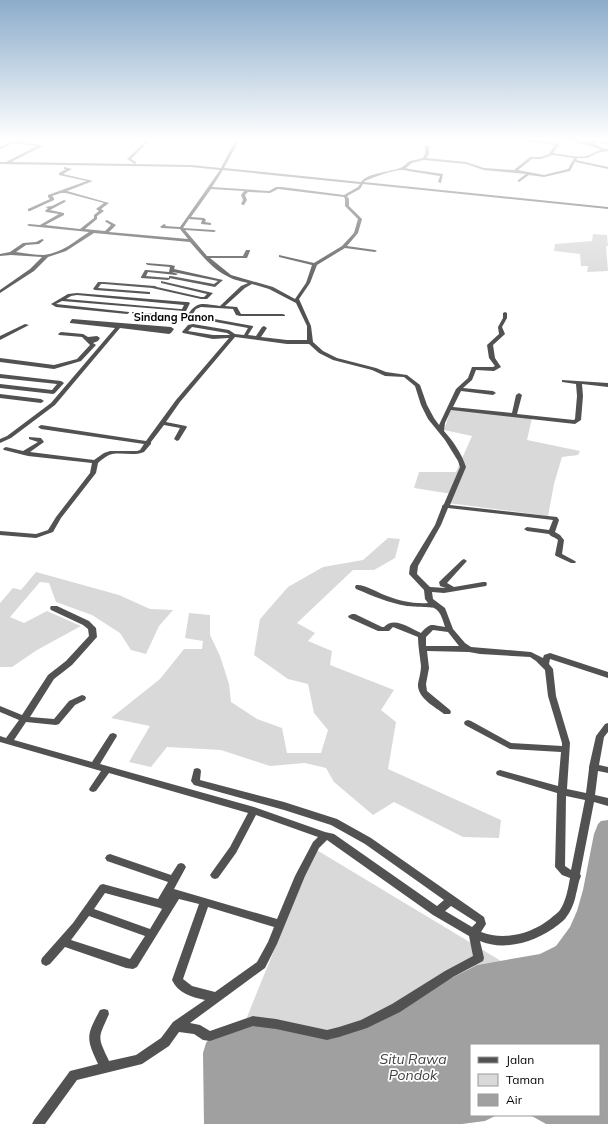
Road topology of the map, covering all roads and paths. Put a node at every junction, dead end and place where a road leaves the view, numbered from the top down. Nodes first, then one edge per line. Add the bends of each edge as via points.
1 (62, 191) edge
2 (65, 191) edge
3 (207, 191) edge
4 (247, 191) edge
5 (257, 191) edge
6 (271, 191) edge
7 (309, 191) edge
8 (353, 191) edge
9 (445, 191) edge
10 (344, 196) junction
11 (64, 201) dead end
12 (242, 204) dead end
13 (39, 205) junction
14 (51, 207) junction
15 (608, 208) edge
16 (29, 210) dead end
17 (188, 218) junction
18 (107, 221) dead end
19 (210, 224) dead end
20 (30, 225) dead end
21 (164, 225) dead end
22 (41, 226) junction
23 (182, 229) junction
24 (81, 230) junction
25 (94, 231) junction
26 (214, 231) dead end
27 (106, 232) junction
28 (42, 240) dead end
29 (193, 241) junction
30 (344, 247) junction
31 (248, 251) dead end
32 (375, 251) dead end
33 (12, 253) junction
34 (0, 255) edge
35 (46, 256) junction
36 (281, 256) dead end
37 (206, 257) junction
38 (148, 264) dead end
39 (315, 264) junction
40 (173, 273) junction
41 (253, 282) junction
42 (158, 286) junction
43 (271, 288) junction
44 (283, 288) dead end
45 (0, 292) edge
46 (148, 293) junction
47 (61, 300) junction
48 (142, 300) junction
49 (298, 302) junction
50 (187, 304) junction
51 (196, 305) dead end
52 (136, 306) junction
53 (222, 306) junction
54 (131, 313) junction
55 (505, 313) dead end
56 (283, 315) dead end
57 (176, 318) dead end
58 (73, 321) dead end
59 (27, 324) dead end
60 (120, 325) junction
61 (146, 328) dead end
62 (264, 328) dead end
63 (61, 334) dead end
64 (234, 336) junction
65 (110, 337) junction
66 (245, 337) junction
67 (0, 338) edge
68 (258, 338) junction
69 (89, 340) junction
70 (310, 342) junction
71 (0, 360) edge
72 (0, 376) edge
73 (564, 381) dead end
74 (579, 382) junction
75 (608, 385) edge
76 (0, 386) edge
77 (459, 389) junction
78 (493, 393) dead end
79 (519, 394) dead end
80 (0, 396) edge
81 (41, 401) dead end
82 (450, 408) junction
83 (514, 415) junction
84 (163, 423) junction
85 (41, 427) dead end
86 (441, 431) junction
87 (31, 438) dead end
88 (177, 439) dead end
89 (0, 441) edge
90 (149, 443) junction
91 (6, 449) dead end
92 (25, 453) junction
93 (95, 462) junction
94 (445, 506) junction
95 (527, 528) dead end
96 (552, 532) junction
97 (0, 533) edge
98 (464, 560) dead end
99 (573, 562) dead end
100 (483, 584) dead end
101 (359, 587) dead end
102 (453, 589) junction
103 (428, 590) junction
104 (433, 605) junction
105 (54, 608) dead end
106 (352, 616) dead end
107 (450, 630) junction
108 (422, 636) junction
109 (422, 648) junction
110 (469, 649) junction
111 (545, 664) junction
112 (608, 676) edge
113 (82, 698) dead end
114 (0, 709) edge
115 (447, 712) dead end
116 (24, 719) junction
117 (468, 723) dead end
118 (608, 726) edge
119 (113, 736) dead end
120 (4, 740) edge
121 (566, 749) junction
122 (95, 765) junction
123 (594, 767) junction
124 (107, 769) junction
125 (608, 770) edge
126 (197, 771) dead end
127 (500, 773) dead end
128 (93, 789) dead end
129 (562, 792) junction
130 (590, 798) junction
131 (608, 802) edge
132 (254, 811) junction
133 (325, 836) junction
134 (110, 858) dead end
135 (181, 867) dead end
136 (215, 875) dead end
137 (576, 876) junction
138 (174, 880) junction
139 (172, 893) junction
140 (451, 900) junction
141 (204, 903) junction
142 (164, 906) junction
143 (88, 911) junction
144 (438, 912) junction
145 (280, 924) junction
146 (473, 933) junction
147 (152, 934) junction
148 (64, 942) junction
149 (46, 961) dead end
150 (215, 997) junction
151 (104, 1014) dead end
152 (177, 1026) junction
153 (106, 1068) junction
154 (38, 1124) edge

1 - 13 street via 49,196 53,199
2 - 24 street via 108,204 99,209 102,211
3 - 17 street
4 - 12 street
5 - 6 street
7 - 10 street
8 - 10 street
9 - 15 street
10 - 30 street via 347,199 347,206 360,219 356,233
11 - 14 street
13 - 14 street
13 - 16 street
14 - 22 street via 47,212 63,214
17 - 19 street via 203,219 202,223
17 - 23 street
18 - 27 street via 114,225
20 - 22 street
21 - 23 street via 162,227
22 - 24 street
23 - 26 street
23 - 29 street
24 - 25 street
25 - 27 street
25 - 35 street via 74,246
27 - 29 street
28 - 33 street via 25,244
29 - 37 street
30 - 32 street
30 - 39 street
31 - 37 street via 246,257
33 - 34 street
33 - 35 street
35 - 45 street via 32,270
36 - 39 street
37 - 41 street via 229,276
38 - 40 street
39 - 49 street via 312,276
40 - 40 street via 147,270 143,277
40 - 40 street via 215,286 221,281 219,279
40 - 42 street
41 - 43 street
41 - 53 street via 243,287
42 - 42 street via 201,298 210,294 210,292
42 - 46 street
42 - 46 street via 102,283 94,289
43 - 44 street
43 - 49 street
46 - 48 street
47 - 48 street via 78,294
47 - 52 street
47 - 54 street via 53,304
48 - 50 street
48 - 52 street
49 - 70 street via 309,326
50 - 51 street
50 - 52 street via 184,310
52 - 54 street
53 - 56 street via 236,308 240,315
53 - 66 street via 218,308 201,304 194,308 189,316 251,327
54 - 57 street
54 - 60 street
55 - 77 street via 500,327 502,334 490,345 497,368 474,368 470,379
58 - 60 street
59 - 67 street
60 - 61 street
60 - 65 street
62 - 68 street
63 - 69 street via 83,336
64 - 64 street via 229,332 193,325 185,332 213,337
64 - 66 street
64 - 84 street via 178,401
65 - 69 street
65 - 89 street via 53,404
66 - 68 street
68 - 70 street
69 - 71 street via 93,345 79,360 54,367
70 - 86 street via 335,359 405,376 417,385 431,419
72 - 76 street via 61,383 54,392
73 - 74 street
74 - 75 street
74 - 83 street via 578,420
77 - 78 street
77 - 82 street
79 - 83 street
80 - 81 street
82 - 83 street
82 - 86 street
84 - 88 street via 184,427
84 - 90 street
85 - 90 street
86 - 94 street via 463,467
87 - 92 street via 39,439 41,442
90 - 93 street via 140,453 116,452 107,454
91 - 92 street
92 - 93 street via 47,458
93 - 97 street via 93,472 49,532 36,536
94 - 96 street via 554,518 556,520
94 - 103 street via 438,525 412,573
95 - 96 street
96 - 99 street via 561,540 558,555
98 - 102 street via 443,582
100 - 102 street
101 - 104 street via 404,603 417,606
102 - 103 street
103 - 104 street
104 - 107 street via 442,610
105 - 116 street via 86,623 92,628 93,637 69,663 51,677
106 - 108 street via 381,629 394,624
107 - 108 street via 431,627
107 - 110 street
108 - 109 street
109 - 110 street
109 - 115 street via 425,669 422,690
110 - 111 street via 531,655
111 - 112 street via 547,657 550,656
111 - 121 street via 550,672 552,696
113 - 116 street via 72,703 56,722
114 - 116 street
116 - 120 street
117 - 121 street via 510,746
118 - 123 street via 600,736
119 - 122 street
120 - 122 street
121 - 129 street
122 - 124 street
123 - 125 street
123 - 130 street
124 - 128 street
124 - 132 street
126 - 140 street via 194,780 198,783 284,806 343,826
127 - 129 street
129 - 130 street
129 - 137 street via 560,867
130 - 131 street
130 - 137 street
132 - 133 street
132 - 136 street
133 - 144 street via 335,838
133 - 145 street via 316,845 300,876
134 - 138 street
135 - 138 street
137 - 146 street via 563,914 545,929 518,939 503,941 487,939
138 - 139 street
139 - 141 street
139 - 142 street
140 - 144 street
140 - 146 street via 479,918 481,924
141 - 145 street
141 - 150 street via 177,980 184,988
142 - 143 street via 104,888
142 - 147 street
143 - 147 street
143 - 148 street
144 - 146 street
145 - 150 street via 261,965
146 - 152 street via 479,959 449,974 396,1008 340,1032 327,1035 258,1021 244,1023 207,1036 196,1029
147 - 148 street via 136,962 130,964
148 - 149 street
150 - 152 street
151 - 153 street via 93,1035
152 - 153 street via 165,1042 138,1060
153 - 154 street via 74,1074

